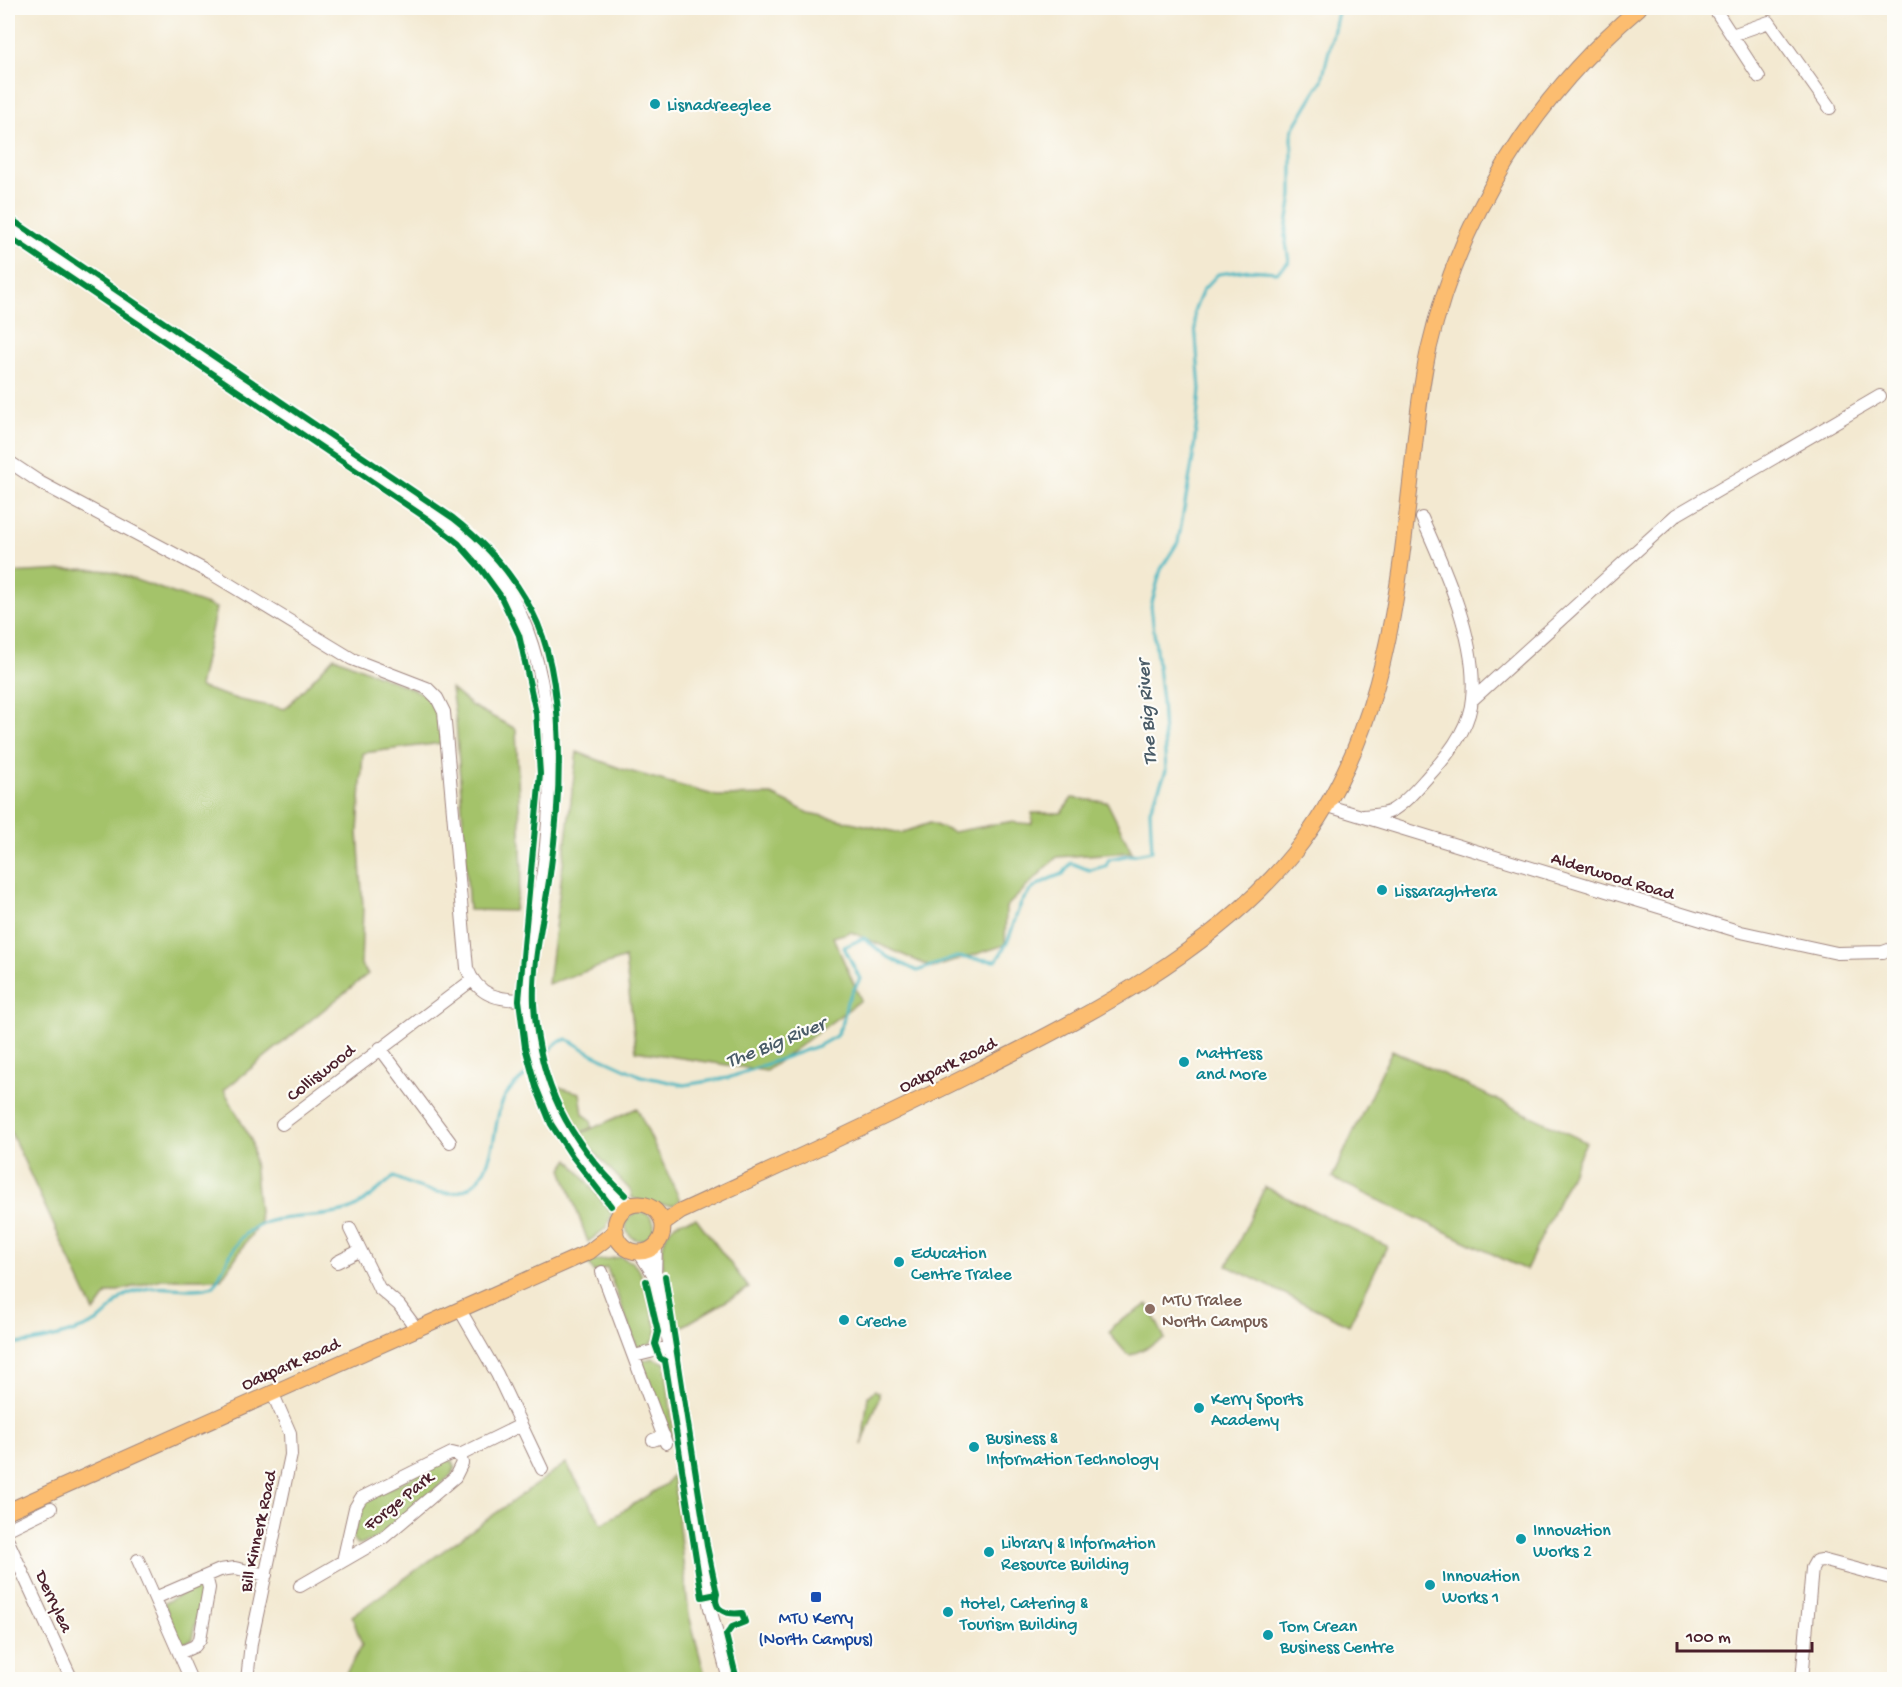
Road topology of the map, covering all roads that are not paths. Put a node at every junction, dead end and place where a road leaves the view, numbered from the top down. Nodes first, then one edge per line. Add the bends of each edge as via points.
1 (1639, 8) edge
2 (1714, 8) edge
3 (1732, 35) junction
4 (1759, 77) dead end
5 (1830, 108) dead end
6 (8, 227) edge
7 (1880, 396) dead end
8 (8, 461) edge
9 (1422, 518) dead end
10 (1473, 700) junction
11 (1325, 805) junction
12 (1360, 817) junction
13 (1894, 948) edge
14 (472, 980) junction
15 (527, 1000) junction
16 (380, 1048) junction
17 (282, 1124) dead end
18 (450, 1142) dead end
19 (627, 1209) junction
20 (659, 1218) junction
21 (350, 1229) dead end
22 (618, 1238) junction
23 (656, 1245) junction
24 (359, 1251) junction
25 (639, 1252) junction
26 (337, 1262) dead end
27 (602, 1272) dead end
28 (655, 1277) junction
29 (460, 1310) junction
30 (416, 1328) junction
31 (670, 1347) junction
32 (634, 1356) junction
33 (272, 1392) junction
34 (521, 1425) junction
35 (661, 1440) dead end
36 (460, 1455) junction
37 (542, 1469) dead end
38 (51, 1508) dead end
39 (8, 1511) edge
40 (8, 1529) edge
41 (8, 1541) edge
42 (138, 1560) dead end
43 (343, 1561) junction
44 (266, 1575) junction
45 (206, 1576) junction
46 (1894, 1579) edge
47 (300, 1586) dead end
48 (155, 1598) junction
49 (179, 1653) junction
50 (69, 1679) edge
51 (191, 1680) edge
52 (247, 1680) edge
53 (729, 1680) edge
54 (1802, 1680) edge

1 - 11 main road, Oakpark Road via 1588,56 1540,110 1504,163 1461,248 1429,350 1382,675 1357,742
2 - 3 street
3 - 4 street
3 - 5 street via 1769,22
6 - 15 street via 404,494 463,537 507,589 529,632 547,724 549,773 543,871 531,938
7 - 10 street via 1676,515
8 - 14 street via 41,483 214,575 352,659 428,688 437,698 444,712 467,968
9 - 10 street via 1448,576 1464,630
10 - 12 street via 1463,729 1447,756 1391,811
11 - 12 street, Alderwood Road
11 - 20 main road, Oakpark Road via 1289,859 1219,927 1167,964 1044,1038 857,1130 680,1212
12 - 13 street, Alderwood Road via 1752,935 1837,953 1873,953
14 - 15 street via 490,997
14 - 16 street, Colliswood
15 - 19 street via 532,1049 548,1102 572,1146
16 - 17 street, Colliswood
16 - 18 street, Colliswood
19 - 20 main road via 642,1205
19 - 22 main road
20 - 23 main road via 662,1234
21 - 24 street
22 - 25 main road
22 - 29 main road, Oakpark Road
23 - 25 main road
23 - 28 street
24 - 26 street
24 - 30 street via 379,1288 399,1305
25 - 28 street
27 - 32 street
28 - 31 street
29 - 30 main road, Oakpark Road
29 - 34 street
30 - 33 main road, Oakpark Road
31 - 32 street
31 - 53 street via 700,1558
32 - 35 street
33 - 39 main road, Oakpark Road
33 - 44 street, Bill Kinnerk Road via 291,1440
34 - 36 street, Forge Park
34 - 37 street
36 - 43 street, Forge Park via 462,1463 455,1477 383,1538
36 - 43 street, Forge Park via 452,1453 361,1498 355,1508
38 - 40 street
41 - 50 street, Derrylea
42 - 48 street
43 - 47 street, Forge Park
44 - 45 street via 235,1568
44 - 52 street, Bill Kinnerk Road
45 - 48 street
45 - 49 street via 209,1588 200,1639 195,1646
46 - 54 street via 1816,1561 1812,1568
48 - 49 street
49 - 51 street

